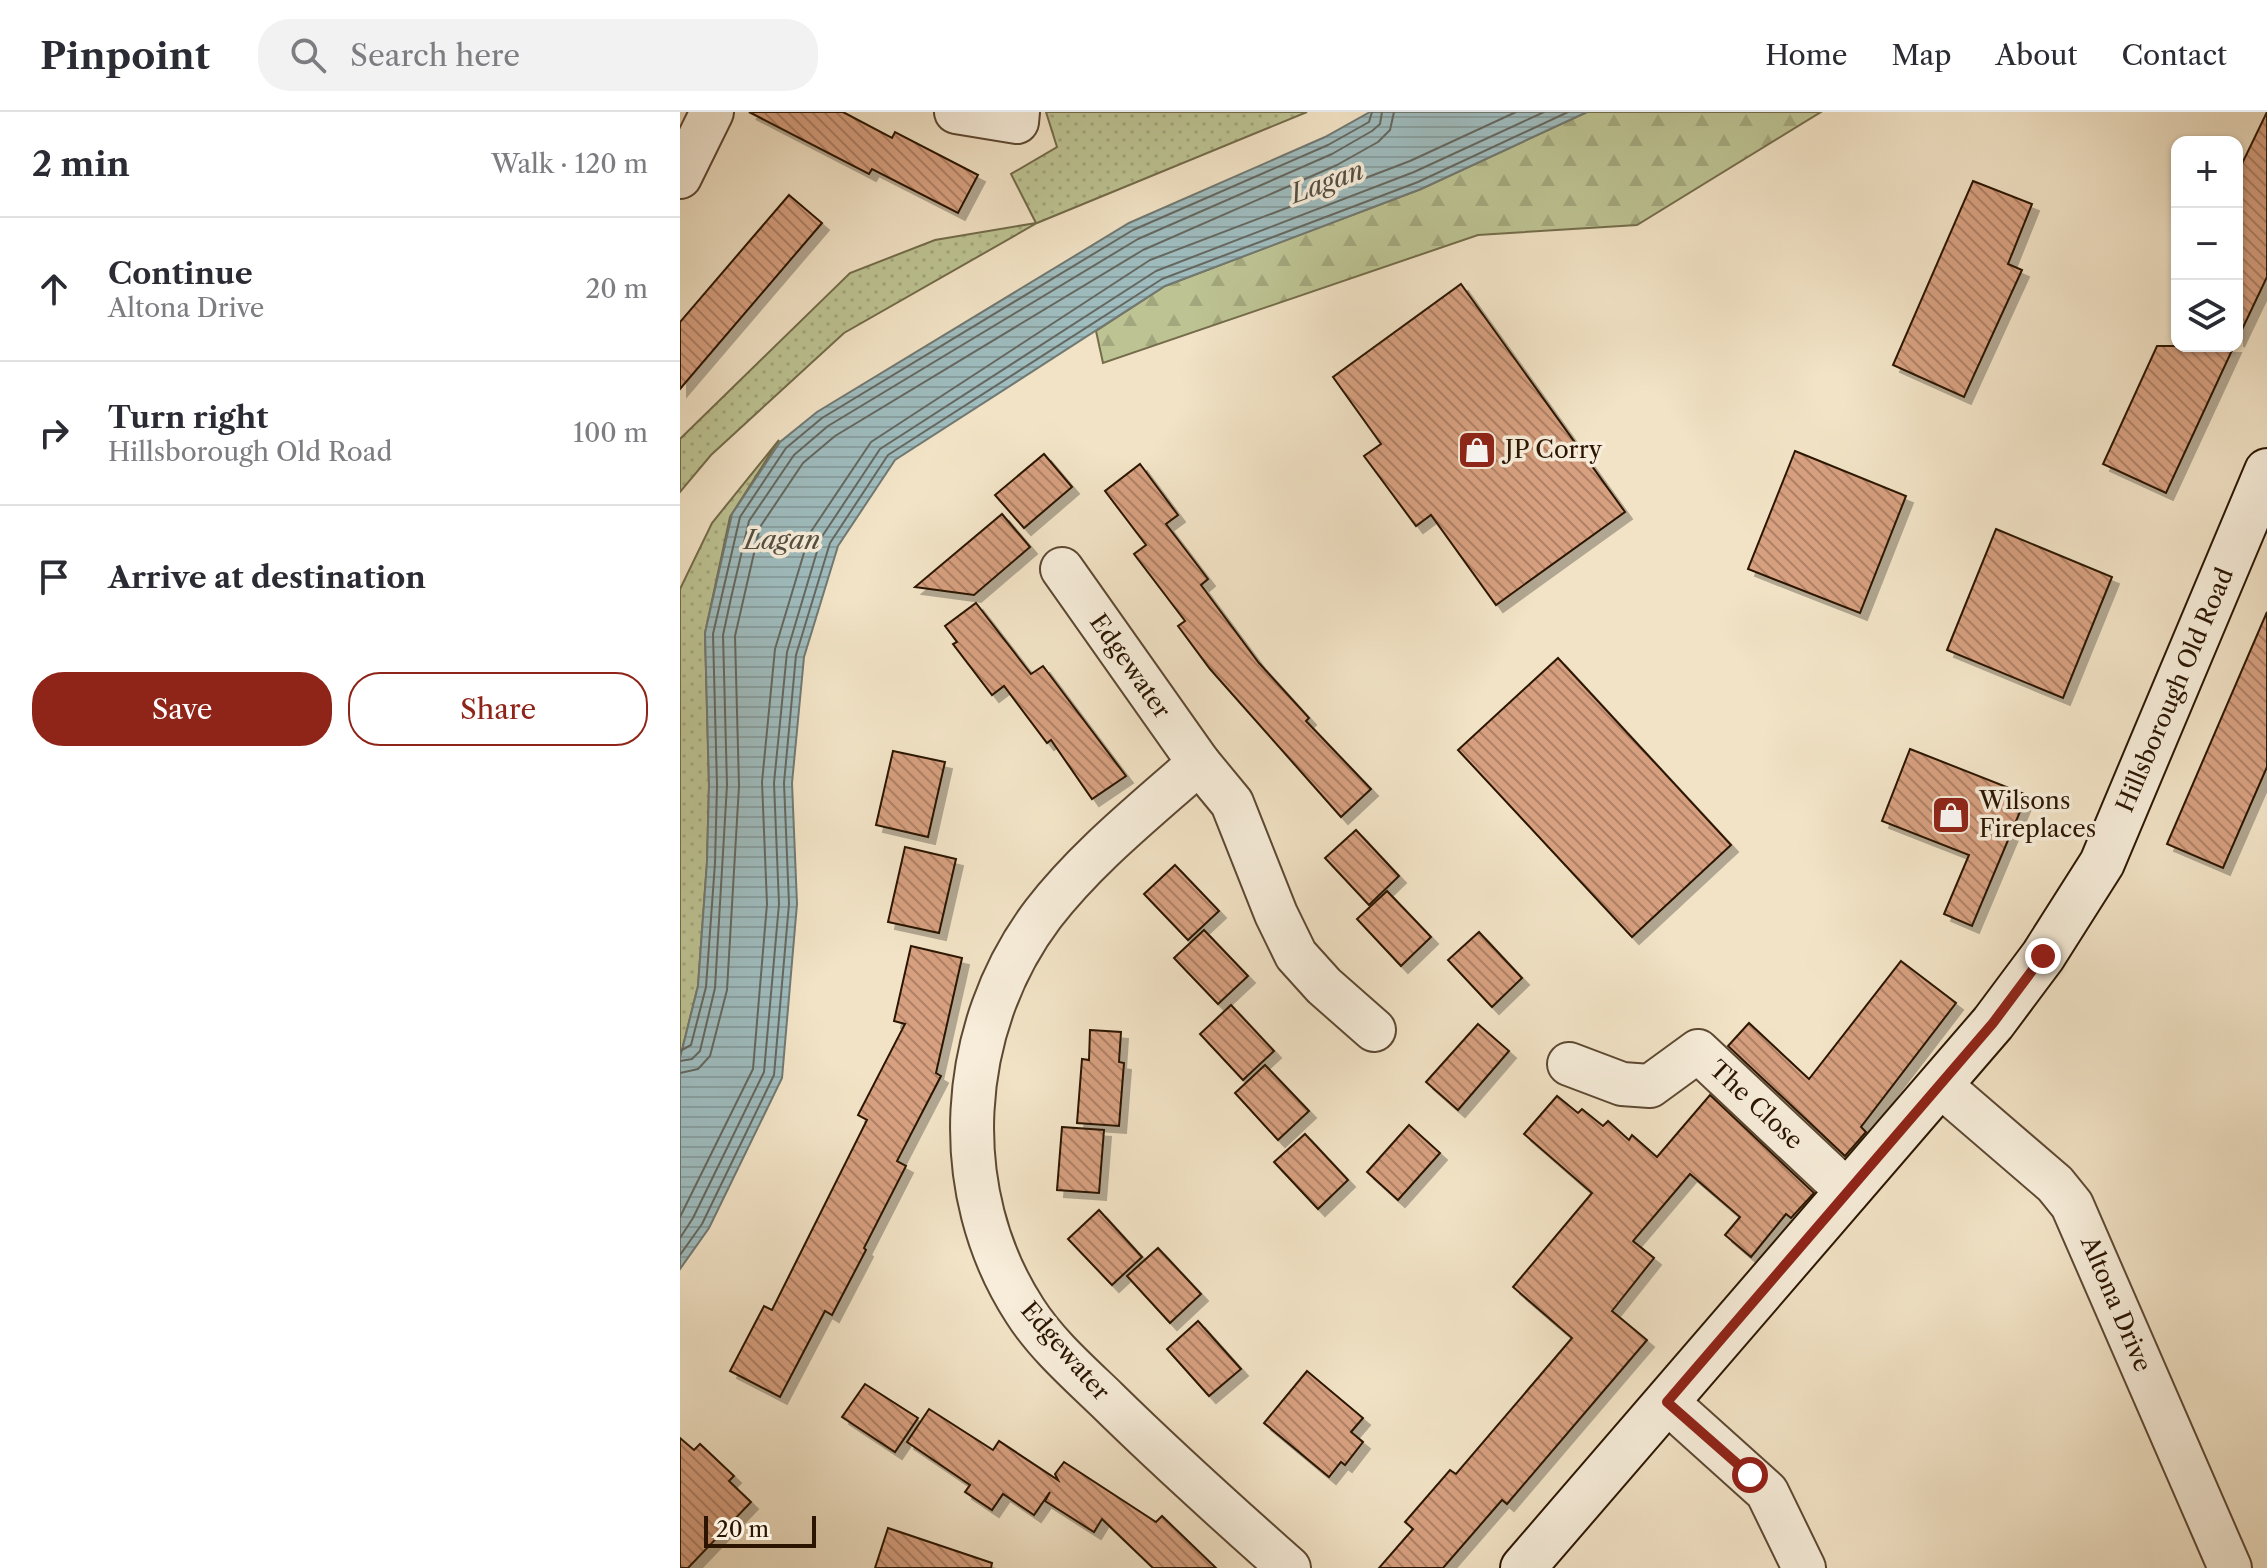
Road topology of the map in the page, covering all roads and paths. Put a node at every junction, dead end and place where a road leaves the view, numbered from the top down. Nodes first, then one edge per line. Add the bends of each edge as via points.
1 (712, 112) edge
2 (956, 112) edge
3 (1018, 112) edge
4 (680, 176) edge
5 (2267, 471) edge
6 (1062, 569) dead end
7 (1199, 763) junction
8 (1374, 1030) dead end
9 (1569, 1064) dead end
10 (1940, 1085) junction
11 (1848, 1192) junction
12 (1667, 1402) junction
13 (1289, 1568) edge
14 (1523, 1568) edge
15 (1804, 1568) edge
16 (2230, 1568) edge

1 - 4 street
2 - 3 street via 1017,122
5 - 10 street, Hillsborough Old Road via 2102,863 2043,956
6 - 7 street, Edgewater
7 - 8 street, Edgewater via 1232,803 1296,955
7 - 13 street, Edgewater via 1081,870 1042,915 1012,963 983,1036 975,1083 974,1178 1001,1263 1026,1312 1069,1363
9 - 11 street, The Close via 1622,1084 1650,1086 1698,1051
10 - 11 street, Hillsborough Old Road
10 - 16 street, Altona Drive via 2055,1184 2072,1205
11 - 12 street, Hillsborough Old Road
12 - 14 street, Hillsborough Old Road
12 - 15 street via 1767,1492

